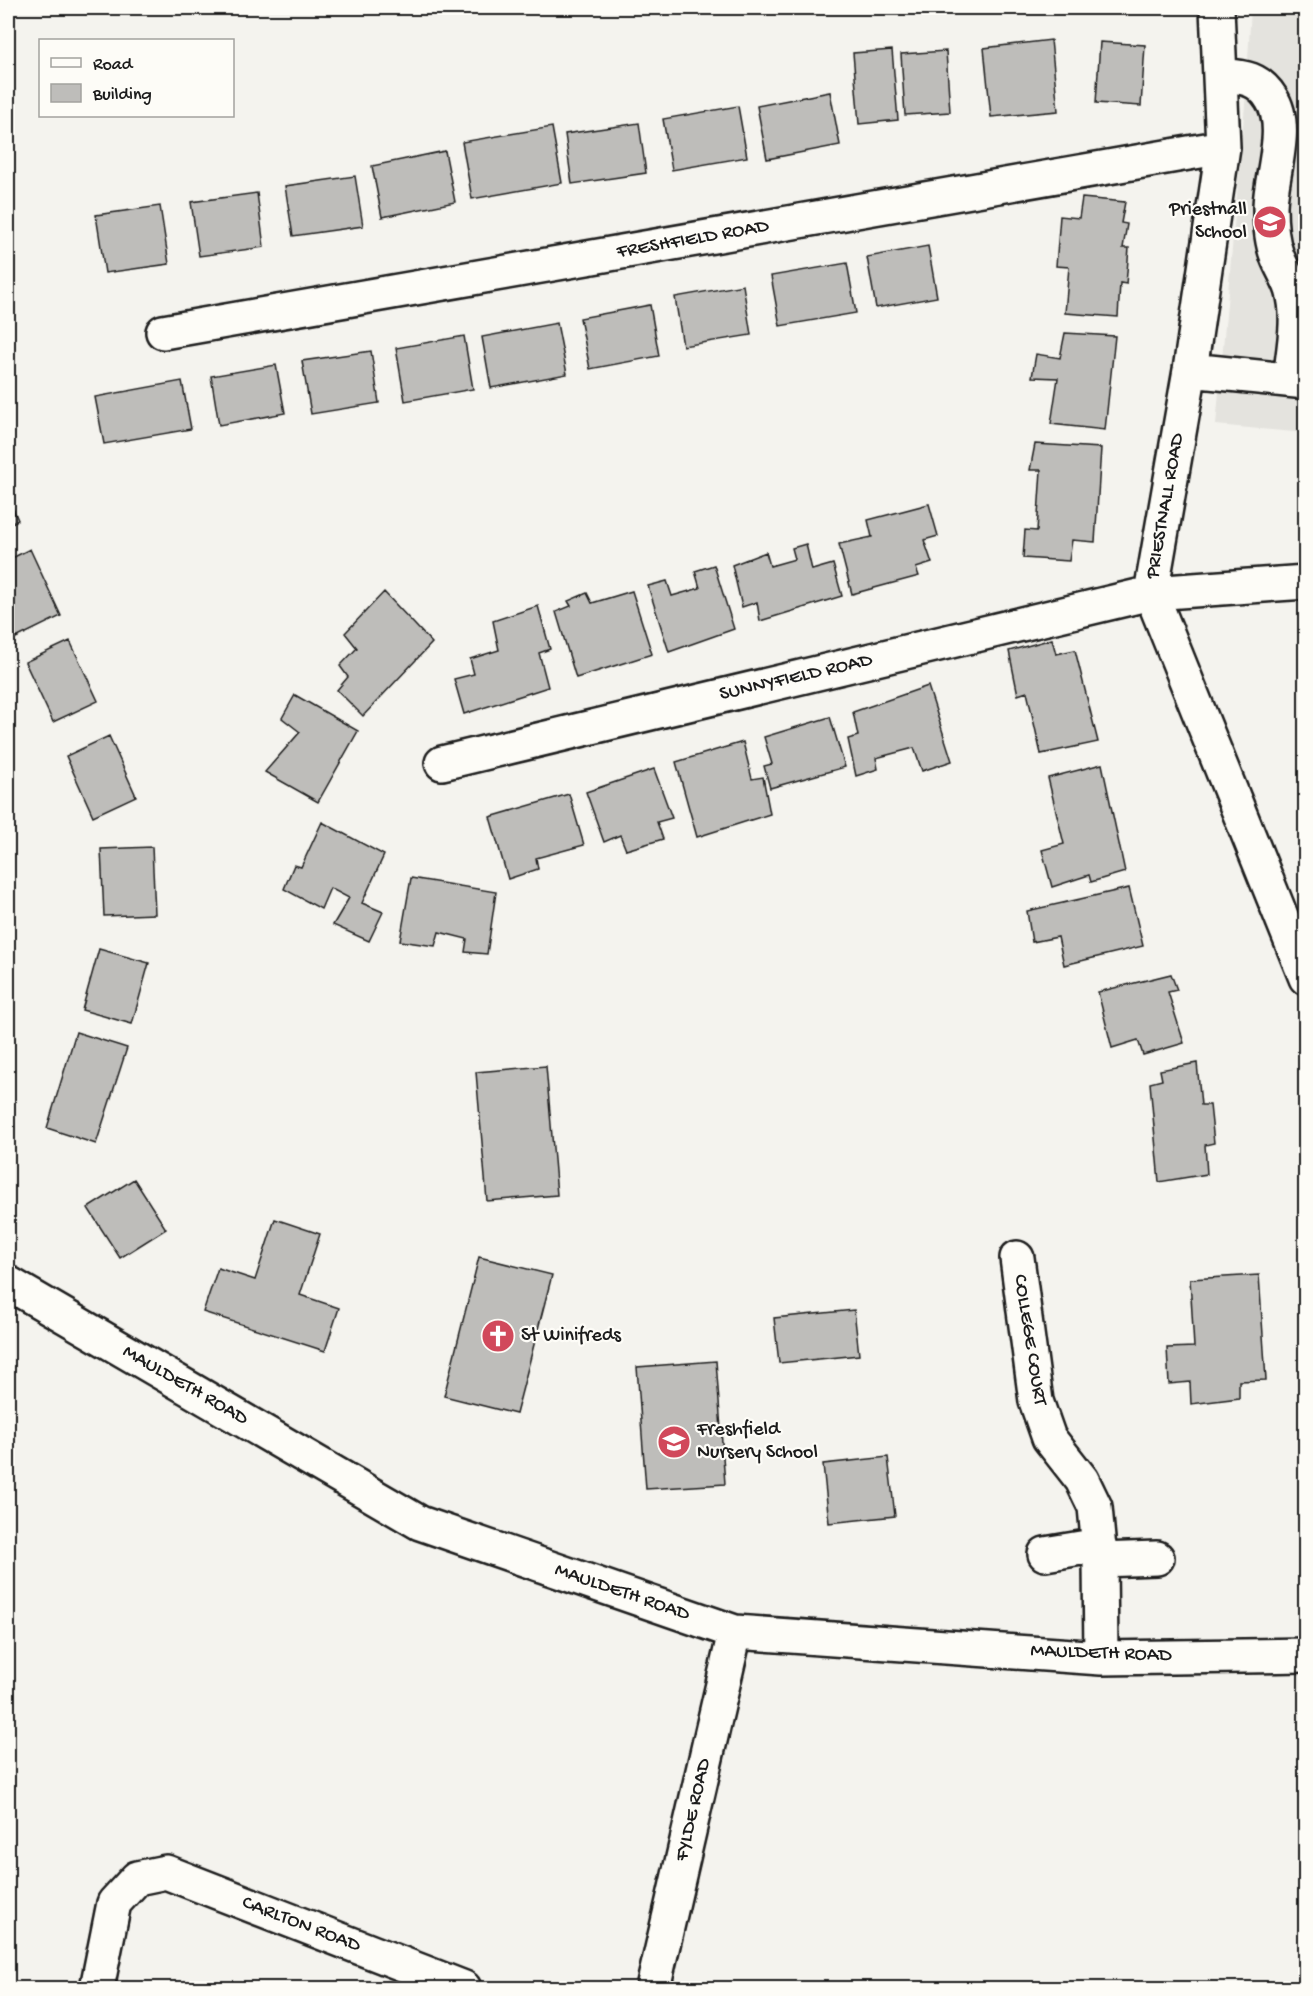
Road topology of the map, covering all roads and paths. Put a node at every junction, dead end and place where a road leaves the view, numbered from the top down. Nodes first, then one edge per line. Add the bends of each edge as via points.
1 (1217, 8) edge
2 (1220, 75) junction
3 (1223, 147) junction
4 (163, 332) dead end
5 (1190, 370) junction
6 (1298, 381) edge
7 (1305, 582) edge
8 (1151, 593) junction
9 (442, 763) dead end
10 (1305, 978) edge
11 (1017, 1258) dead end
12 (8, 1283) edge
13 (1099, 1553) junction
14 (1045, 1554) dead end
15 (1157, 1558) dead end
16 (735, 1632) junction
17 (1305, 1655) edge
18 (1101, 1658) junction
19 (97, 1989) edge
20 (464, 1989) edge
21 (653, 1989) edge

1 - 2 street, PRIESTNALL ROAD
2 - 3 street, PRIESTNALL ROAD
2 - 6 street via 1249,78 1263,88 1278,113 1271,228 1295,306
3 - 4 street, FRESHFIELD ROAD
3 - 5 street, PRIESTNALL ROAD
5 - 6 street
5 - 8 street, PRIESTNALL ROAD
7 - 8 street, SUNNYFIELD ROAD
8 - 9 street, SUNNYFIELD ROAD
8 - 10 street, PRIESTNALL ROAD
11 - 13 street, COLLEGE COURT via 1036,1401 1049,1438 1082,1480 1095,1507
12 - 16 street, MAULDETH ROAD via 420,1522
13 - 14 street
13 - 15 street
13 - 18 street, COLLEGE COURT
16 - 18 street, MAULDETH ROAD
16 - 21 street, FYLDE ROAD
17 - 18 street, MAULDETH ROAD
19 - 20 street, CARLTON ROAD via 114,1903 137,1878 166,1872

